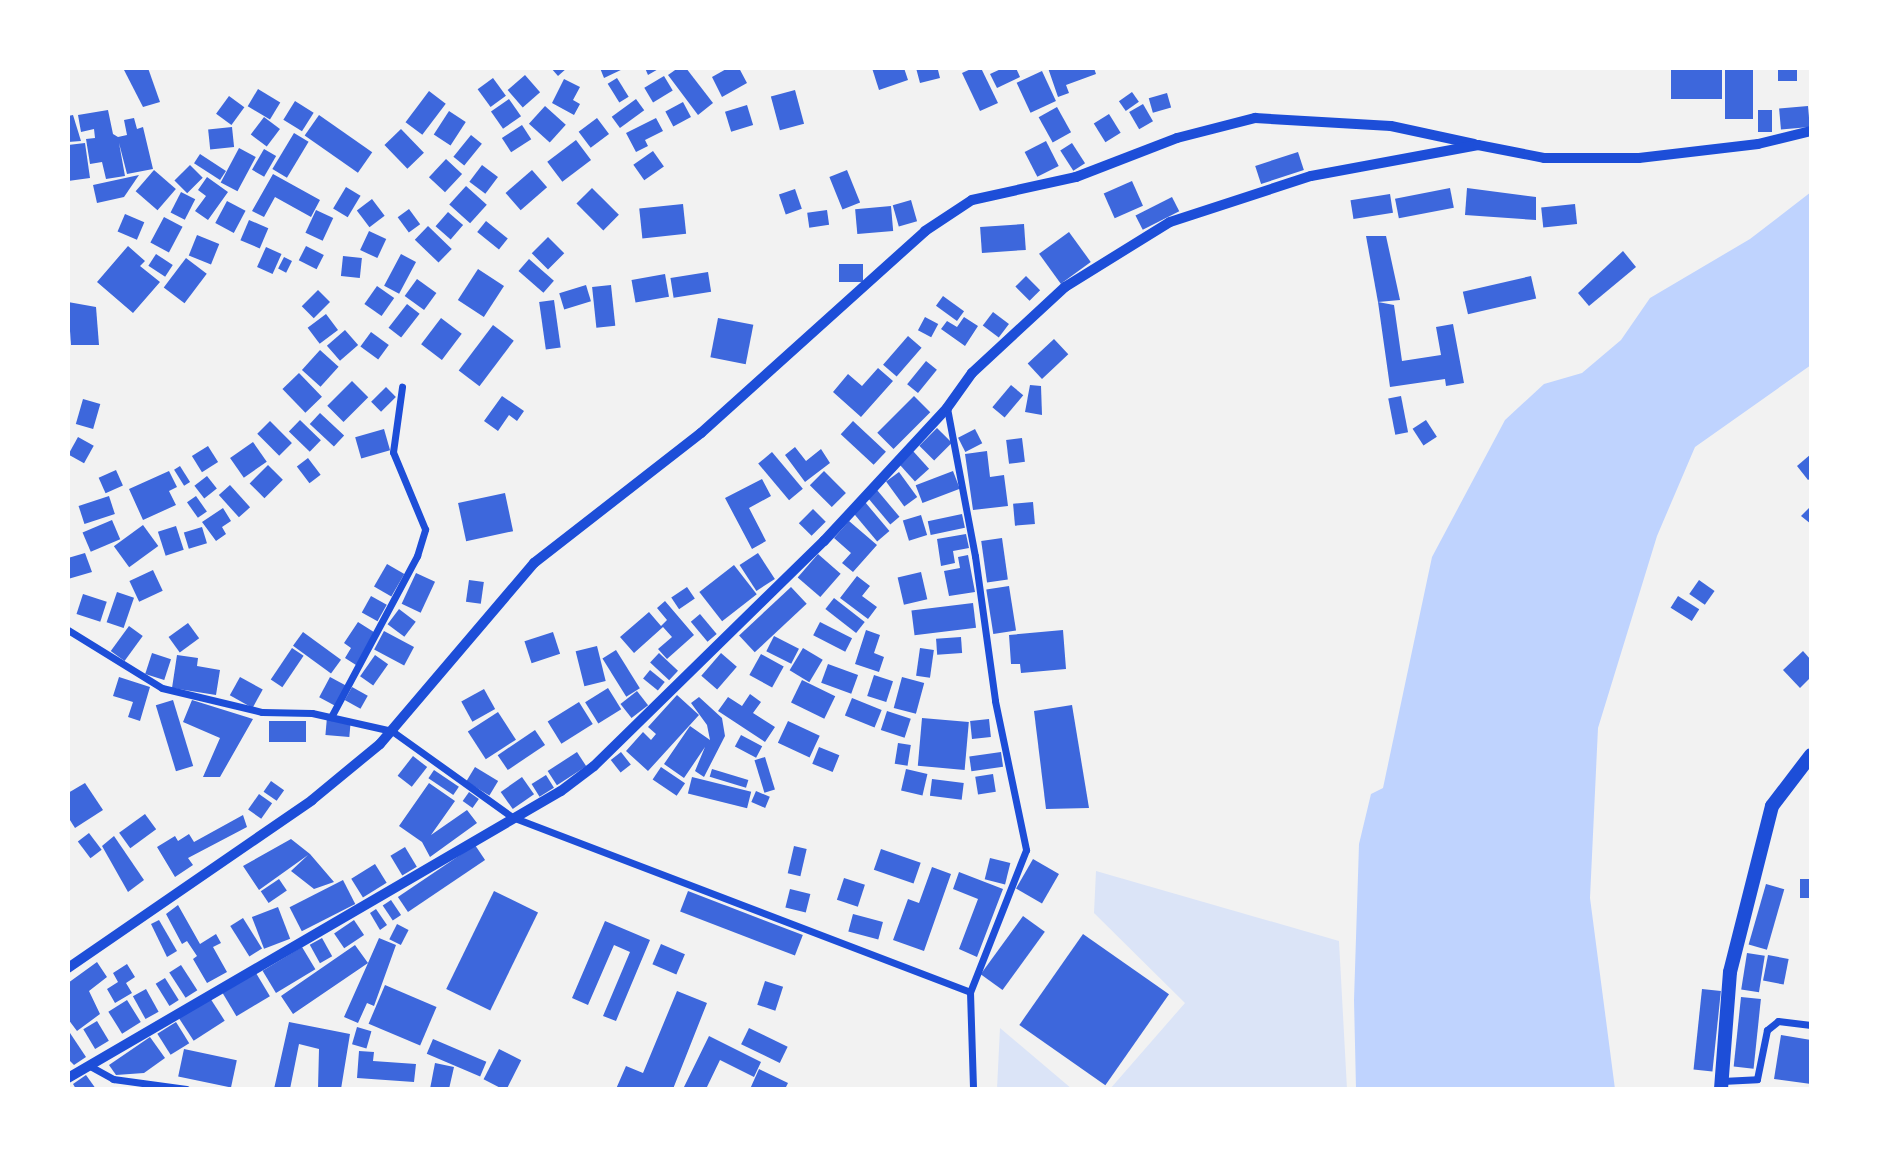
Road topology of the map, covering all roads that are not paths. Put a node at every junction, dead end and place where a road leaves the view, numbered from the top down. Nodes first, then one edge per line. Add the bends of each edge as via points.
1 (1811, 131) edge
2 (1478, 145) junction
3 (402, 387) dead end
4 (947, 408) junction
5 (68, 630) edge
6 (331, 718) junction
7 (392, 732) junction
8 (1811, 755) edge
9 (512, 817) junction
10 (68, 968) edge
11 (970, 992) junction
12 (1811, 1025) edge
13 (87, 1065) junction
14 (68, 1078) edge
15 (1721, 1085) edge
16 (187, 1089) edge
17 (973, 1089) edge

1 - 2 street via 1758,144 1639,158 1544,158
2 - 4 street via 1311,176 1170,222 1065,286 972,373
2 - 7 street via 1391,126 1255,118 1177,138 1076,177 972,200 925,231 702,433 534,563
3 - 6 street via 393,453 425,529 417,556
4 - 9 street via 748,619 594,766 561,791
4 - 11 street via 975,556 995,701 1026,850
5 - 6 street via 162,688 262,712
6 - 7 street
7 - 9 street
7 - 10 street via 312,800
8 - 15 highway via 1772,806 1730,972
9 - 11 street
9 - 13 street
11 - 17 street
12 - 15 street via 1778,1021 1767,1030 1757,1079
13 - 14 street
13 - 16 street via 113,1079

